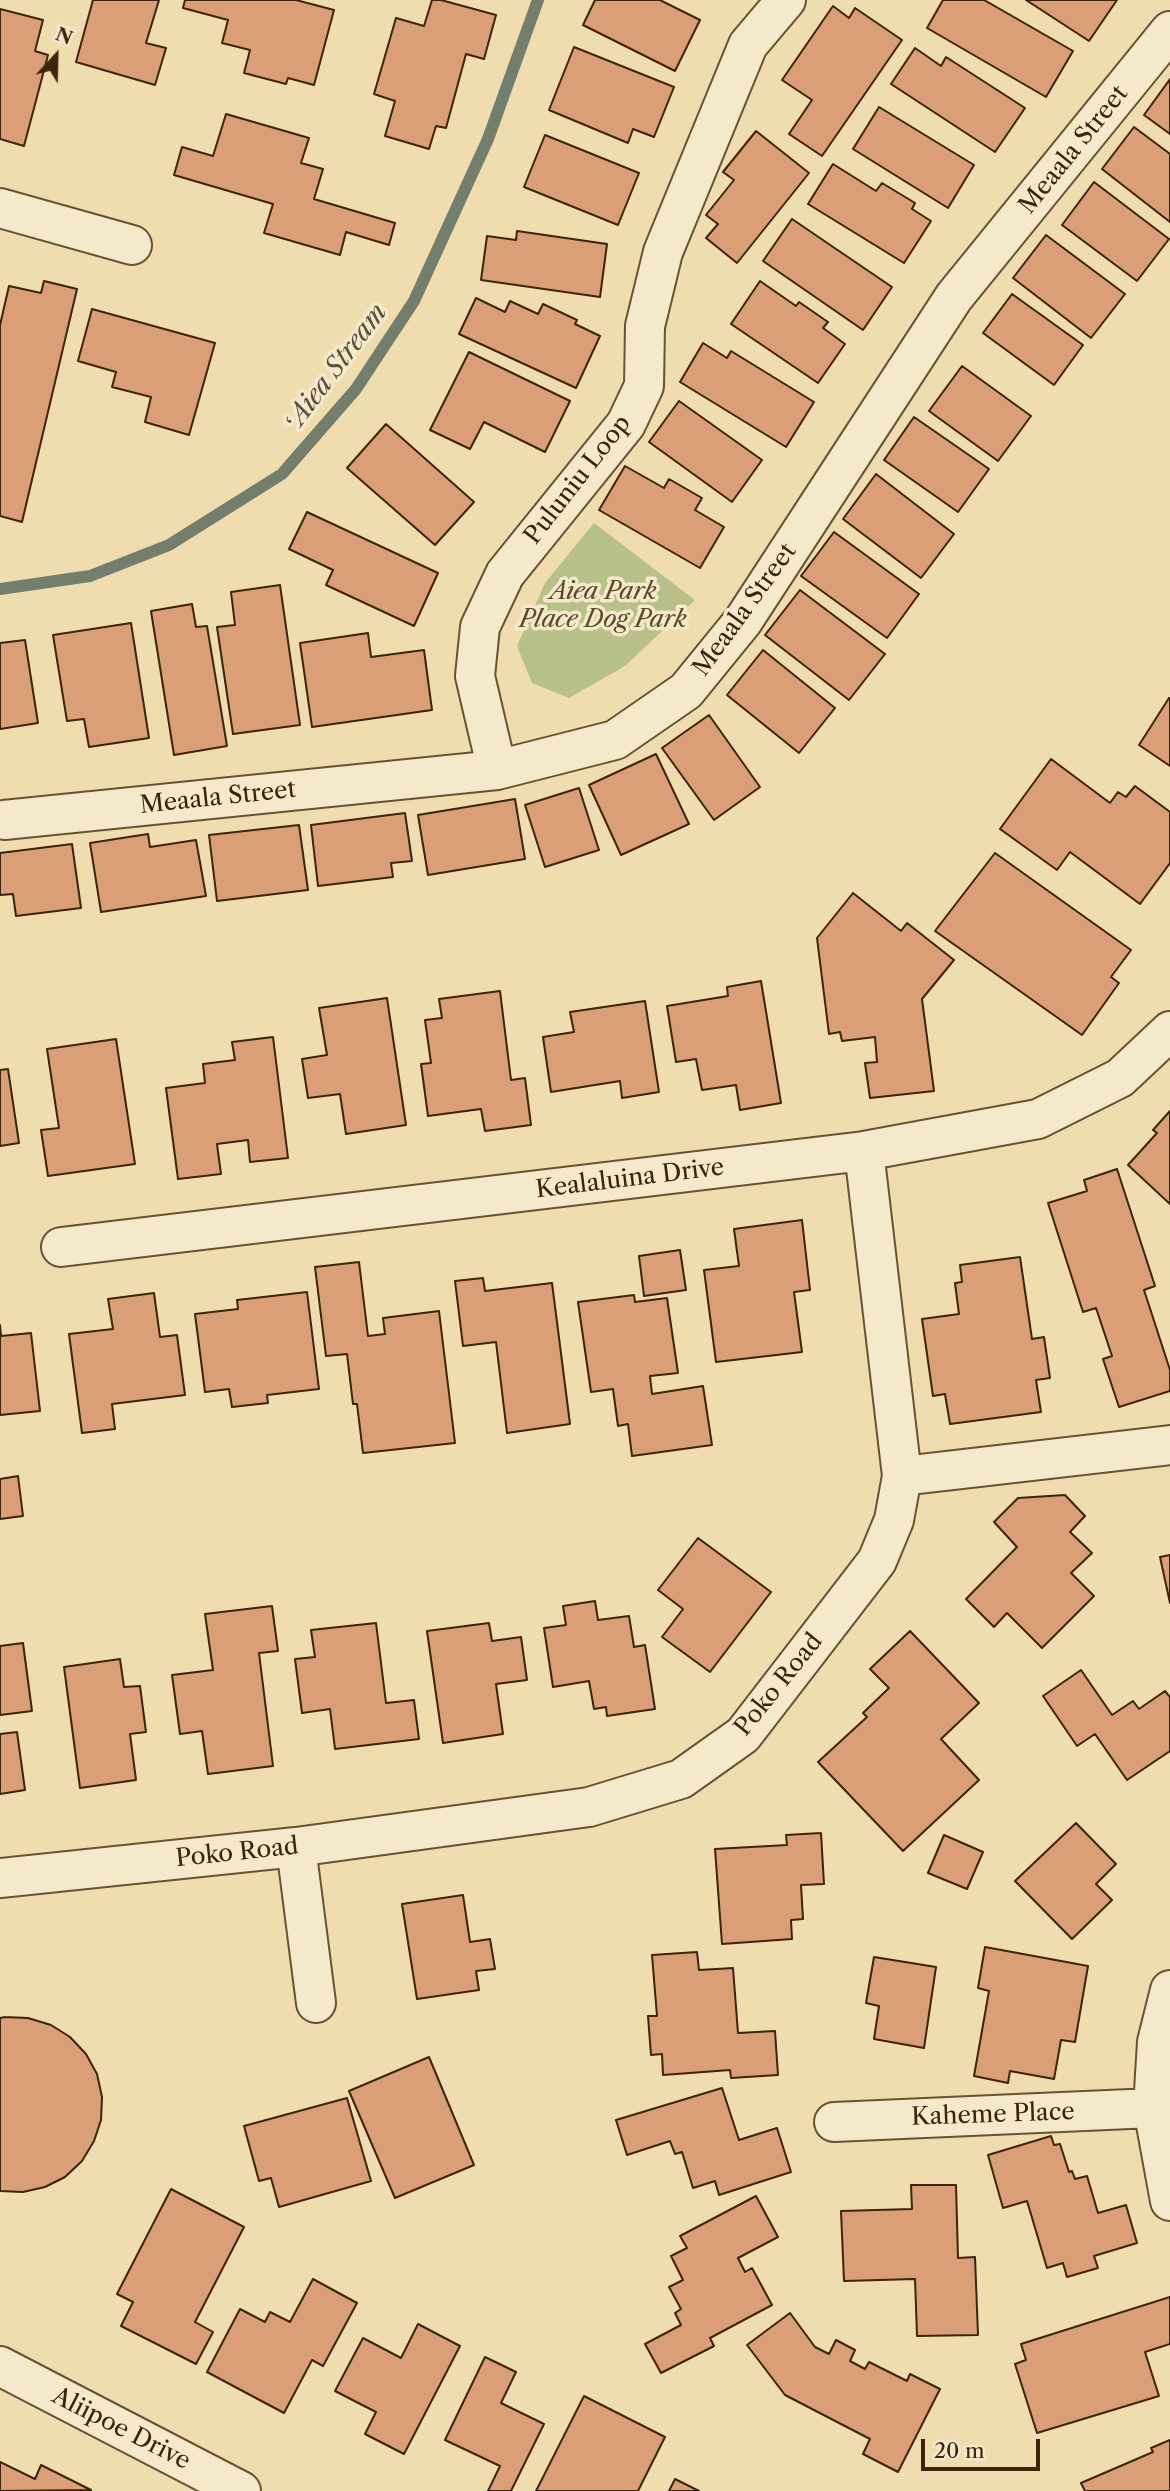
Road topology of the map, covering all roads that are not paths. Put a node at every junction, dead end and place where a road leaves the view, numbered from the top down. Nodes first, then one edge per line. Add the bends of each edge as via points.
1 (786, 0) edge
2 (1170, 31) edge
3 (0, 208) edge
4 (132, 245) dead end
5 (497, 770) junction
6 (4, 820) dead end
7 (1170, 1031) edge
8 (864, 1151) junction
9 (61, 1247) dead end
10 (1170, 1445) edge
11 (902, 1476) junction
12 (296, 1847) junction
13 (0, 1878) edge
14 (1170, 1990) edge
15 (316, 2003) dead end
16 (1153, 2108) junction
17 (834, 2122) dead end
18 (1170, 2201) edge
19 (0, 2366) edge
20 (241, 2491) edge

1 - 5 street, Puluniu Loop via 748,45 663,252 646,326 644,386 626,424 505,574 480,627 475,676
2 - 5 street, Meaala Street via 954,297 743,621 686,691 615,740
3 - 4 street
5 - 6 street, Meaala Street
7 - 8 street, Kealaluina Drive via 1120,1078 1038,1119
8 - 9 street, Kealaluina Drive
8 - 11 street, Poko Road
10 - 11 street
11 - 12 street, Poko Road via 894,1520 877,1561 743,1735 681,1779 589,1807
12 - 13 street, Poko Road
12 - 15 street
14 - 16 street via 1157,2042
16 - 17 street, Kaheme Place
16 - 18 street
19 - 20 street, Aliipoe Drive

